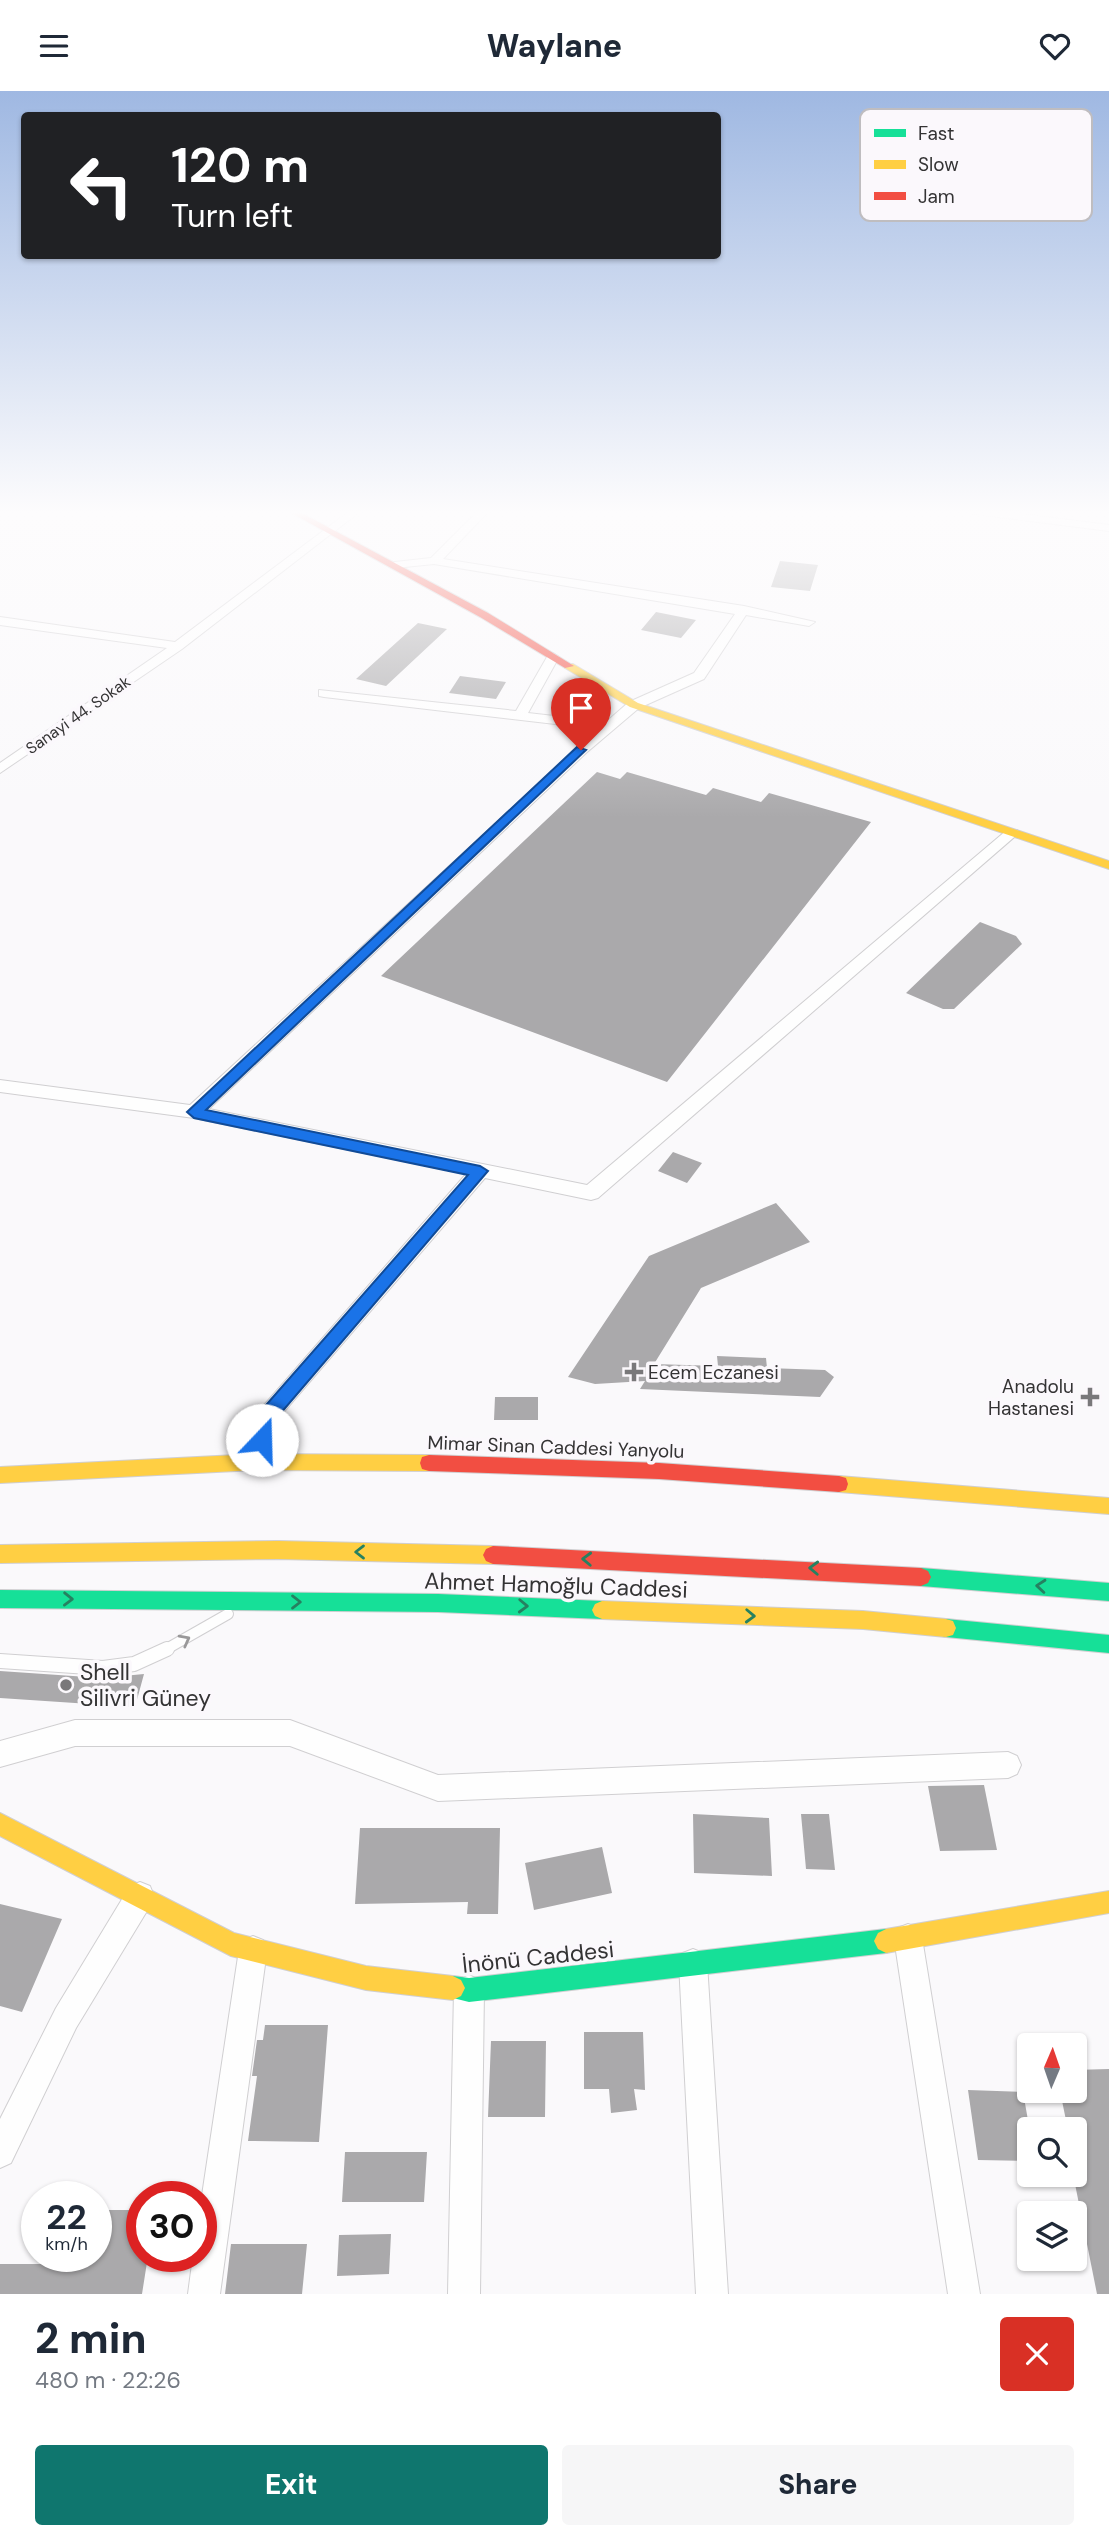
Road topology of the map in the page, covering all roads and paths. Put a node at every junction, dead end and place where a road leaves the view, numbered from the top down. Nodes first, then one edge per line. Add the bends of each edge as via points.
1 (221, 613) edge
2 (477, 613) edge
3 (742, 613) edge
4 (759, 613) edge
5 (0, 621) edge
6 (809, 622) dead end
7 (178, 646) junction
8 (553, 657) junction
9 (324, 694) dead end
10 (634, 705) junction
11 (520, 716) junction
12 (608, 726) junction
13 (0, 769) edge
14 (1012, 833) junction
15 (1109, 866) edge
16 (0, 1086) edge
17 (194, 1112) junction
18 (480, 1171) junction
19 (258, 1462) junction
20 (0, 1475) edge
21 (1109, 1506) edge
22 (0, 1554) edge
23 (1109, 1592) edge
24 (0, 1599) edge
25 (243, 1601) junction
26 (1109, 1644) edge
27 (0, 1661) edge
28 (0, 1754) edge
29 (1009, 1765) dead end
30 (0, 1824) edge
31 (140, 1896) junction
32 (1109, 1902) edge
33 (908, 1938) junction
34 (253, 1950) junction
35 (693, 1963) junction
36 (469, 1990) junction
37 (0, 2152) edge
38 (204, 2294) edge
39 (464, 2294) edge
40 (712, 2294) edge
41 (964, 2294) edge

1 - 7 street, Sanayi 44. Sokak
2 - 8 main road
3 - 10 street via 699,675
4 - 6 street
5 - 7 street
7 - 13 street, Sanayi 44. Sokak
8 - 10 main road
8 - 11 street
9 - 11 street
10 - 12 street
10 - 14 main road
11 - 12 street
12 - 17 street
14 - 15 main road
14 - 18 street via 591,1193
16 - 17 street
17 - 18 street
18 - 19 street via 266,1418
19 - 20 main road, Mimar Sinan Caddesi Yanyolu
19 - 21 main road, Mimar Sinan Caddesi Yanyolu via 659,1471
23 -> 22 main road, Ahmet Hamoğlu Caddesi via 851,1570 405,1552
24 -> 25 main road, Ahmet Hamoğlu Caddesi
25 -> 26 main road, Ahmet Hamoğlu Caddesi via 438,1603 863,1620
27 -> 25 lane via 103,1668 134,1664 221,1620
28 - 29 street via 75,1733 290,1733 438,1788
30 - 31 main road, İnönü Caddesi
31 - 34 main road, İnönü Caddesi via 231,1944
31 - 37 street via 66,2018
32 - 33 main road, İnönü Caddesi
33 - 35 main road, İnönü Caddesi
33 - 41 street
34 - 36 main road, İnönü Caddesi via 366,1977
34 - 38 street
35 - 36 main road, İnönü Caddesi
35 - 40 street
36 - 39 street

